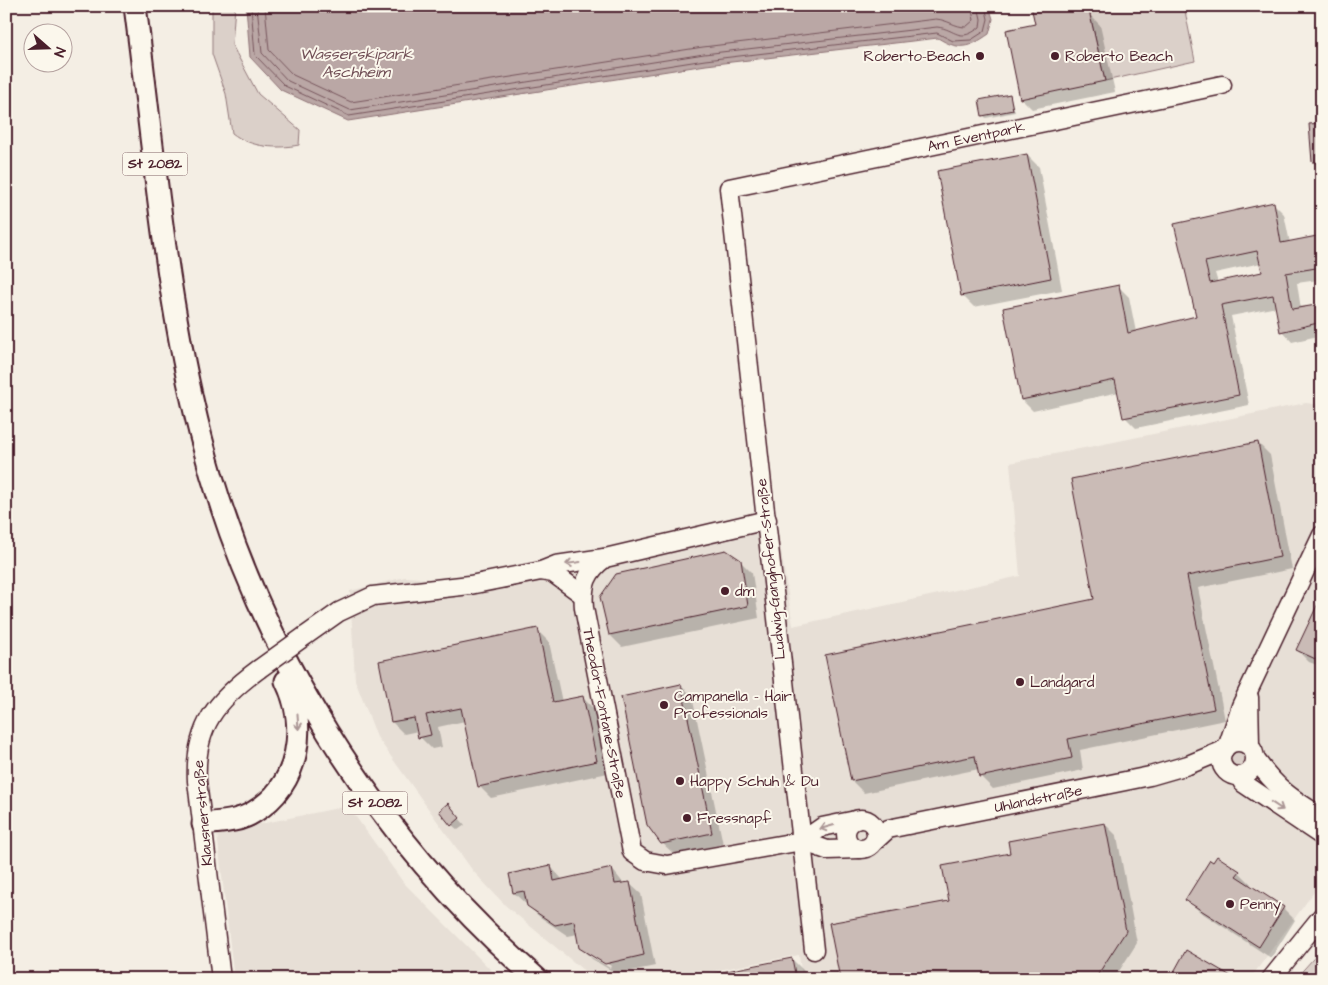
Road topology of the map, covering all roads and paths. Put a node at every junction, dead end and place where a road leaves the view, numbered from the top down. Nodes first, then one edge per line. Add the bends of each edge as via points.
1 (135, 6) edge
2 (1222, 85) dead end
3 (729, 188) joint
4 (767, 520) junction
5 (1322, 534) edge
6 (605, 558) junction
7 (541, 571) junction
8 (256, 594) junction
9 (583, 595) junction
10 (1250, 689) junction
11 (1226, 748) junction
12 (1253, 753) junction
13 (1188, 766) junction
14 (1232, 774) junction
15 (1322, 817) edge
16 (862, 821) junction
17 (203, 824) junction
18 (888, 829) junction
19 (1322, 836) edge
20 (802, 841) junction
21 (875, 841) junction
22 (859, 849) junction
23 (1322, 916) edge
24 (814, 950) dead end
25 (222, 979) edge
26 (537, 979) edge
27 (1271, 979) edge

1 - 8 main road, St 2082 via 164,243 190,393 220,500
2 - 3 street, Am Eventpark
3 - 4 street, Ludwig-Ganghofer-Straße
4 - 6 street
4 - 20 street, Ludwig-Ganghofer-Straße
5 - 10 street
6 -> 7 street via 556,565
6 - 9 street, Theodor-Fontane-Straße via 593,567
7 - 9 street via 553,573
7 - 17 street, Klausnerstraße, bridge via 438,590 373,596 338,612 259,669 218,704 204,728 196,765
8 -> 17 main road via 257,623 292,694 297,713 299,737 295,760 286,779 255,812 238,819
8 - 26 main road, St 2082 via 313,708 377,806 466,911
9 - 20 street, Theodor-Fontane-Straße via 632,852 644,861 667,866
10 - 11 street
10 - 12 street
11 - 12 street, Uhlandstraße via 1239,742
11 - 13 street, Uhlandstraße
11 - 14 street via 1221,761
12 - 14 street via 1250,772
12 - 15 street via 1274,784 1287,796
13 - 14 street, Uhlandstraße
13 - 18 street, Uhlandstraße
14 -> 19 street
16 - 18 street
16 -> 20 street via 822,827
16 - 21 street via 876,830
16 - 22 street via 850,825 846,836 852,846
17 - 25 street, Klausnerstraße
18 - 21 street
20 - 22 street via 827,850
20 - 24 street, Ludwig-Ganghofer-Straße
21 - 22 street via 868,848
23 - 27 street

